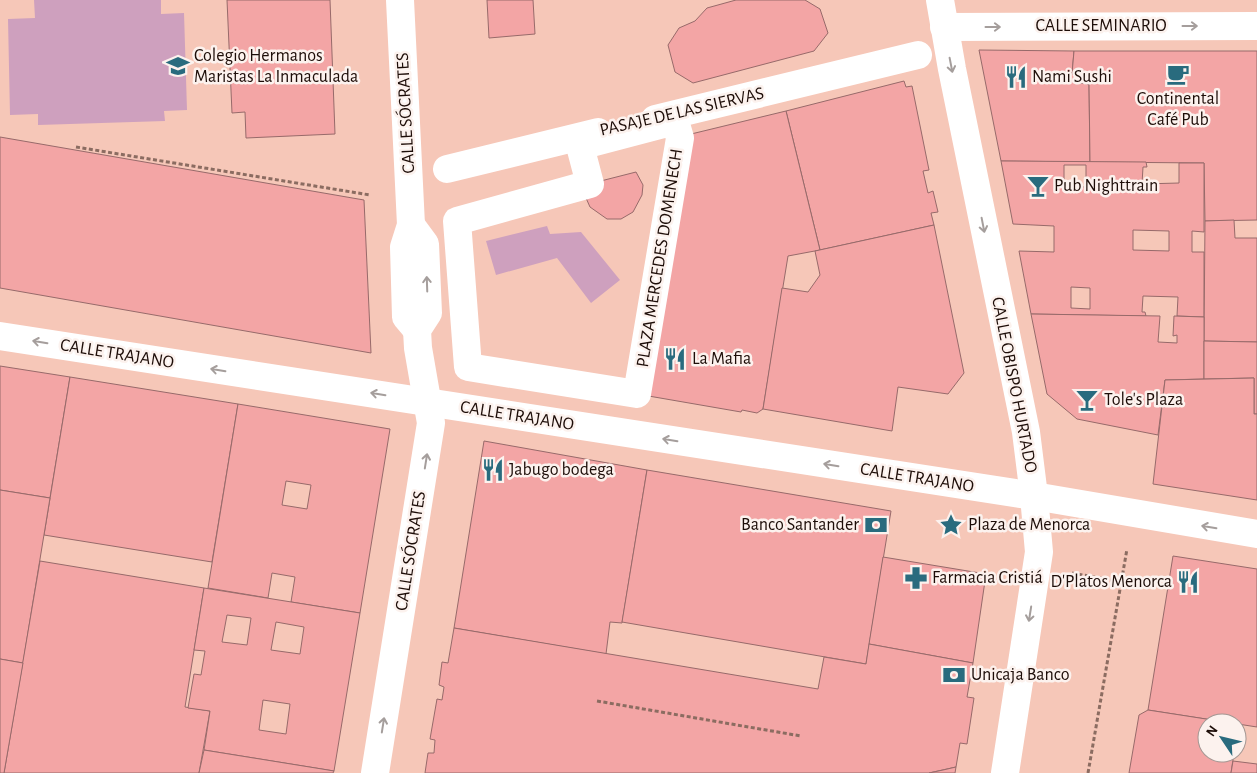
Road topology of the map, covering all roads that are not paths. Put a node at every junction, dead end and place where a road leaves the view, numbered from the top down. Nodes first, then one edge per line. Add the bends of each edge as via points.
1 (400, 0) edge
2 (940, 0) edge
3 (1257, 26) edge
4 (944, 27) junction
5 (918, 55) dead end
6 (672, 118) junction
7 (446, 169) dead end
8 (0, 336) edge
9 (426, 402) junction
10 (1034, 496) junction
11 (1257, 534) edge
12 (375, 773) edge
13 (1006, 773) edge

1 - 9 street, CALLE SÓCRATES via 411,225 425,244 428,312 417,330
2 - 4 street, CALLE OBISPO HURTADO
4 -> 3 street, CALLE SEMINARIO
4 -> 10 street, CALLE OBISPO HURTADO via 1026,432
5 - 6 street, PASAJE DE LAS SIERVAS
6 - 6 street, PLAZA MERCEDES DOMENECH via 632,399 468,367 457,221 590,184 580,146
6 - 7 street, PASAJE DE LAS SIERVAS
9 -> 8 street, CALLE TRAJANO
10 -> 9 street, CALLE TRAJANO
12 -> 9 street, CALLE SÓCRATES via 431,423
11 -> 10 street, CALLE TRAJANO
10 -> 13 street, CALLE OBISPO HURTADO via 1039,552

